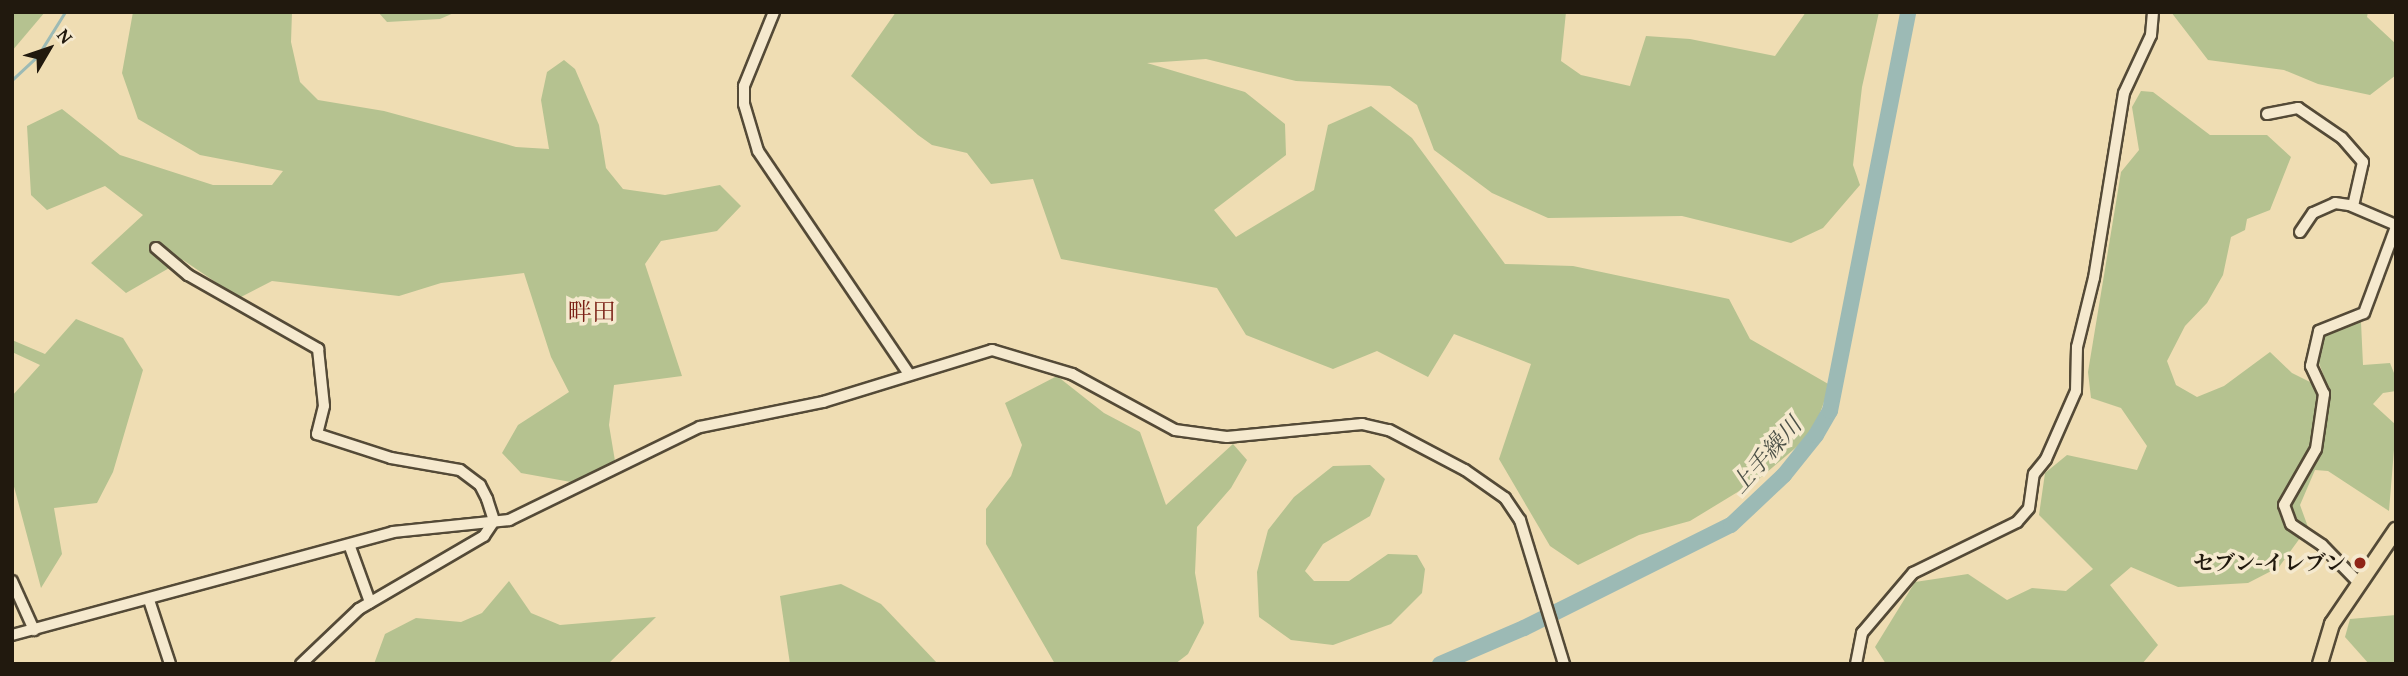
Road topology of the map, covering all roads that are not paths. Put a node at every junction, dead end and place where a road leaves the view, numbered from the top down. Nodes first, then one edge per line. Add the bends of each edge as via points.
1 (774, 12) edge
2 (2153, 12) edge
3 (2267, 114) dead end
4 (2353, 206) junction
5 (2396, 226) edge
6 (2300, 232) dead end
7 (2393, 246) edge
8 (156, 248) dead end
9 (909, 374) junction
10 (494, 521) junction
11 (2396, 530) edge
12 (350, 547) junction
13 (12, 581) edge
14 (2359, 583) junction
15 (149, 600) junction
16 (369, 603) junction
17 (34, 630) junction
18 (12, 635) edge
19 (170, 664) edge
20 (301, 664) edge
21 (1564, 664) edge
22 (1856, 664) edge
23 (2320, 664) edge

1 - 9 street via 744,86 744,104 758,151
2 - 22 street via 2151,35 2124,93 2106,182 2094,278 2077,347 2076,391 2035,474 2029,508 2017,522 1913,573 1862,633
3 - 4 street via 2298,108 2343,138 2362,162
4 - 5 street
4 - 6 street via 2324,206 2304,222
5 - 7 street
7 - 14 street via 2364,313 2319,331 2311,366 2324,394 2315,449 2284,505 2291,524 2322,545
8 - 10 street via 209,288 318,349 324,406 317,434 391,458 460,470 480,485
9 - 10 street via 823,402 700,427 525,513
9 - 21 street via 992,350 1072,374 1185,432 1246,437 1343,423 1389,430 1465,470 1505,498 1520,520
10 - 12 street via 413,528
10 - 16 street via 484,536 453,557
11 - 14 main road
12 - 15 street
12 - 16 street
13 - 17 street
14 - 23 main road via 2332,624
15 - 17 street
15 - 19 street
16 - 20 street
17 - 18 street

